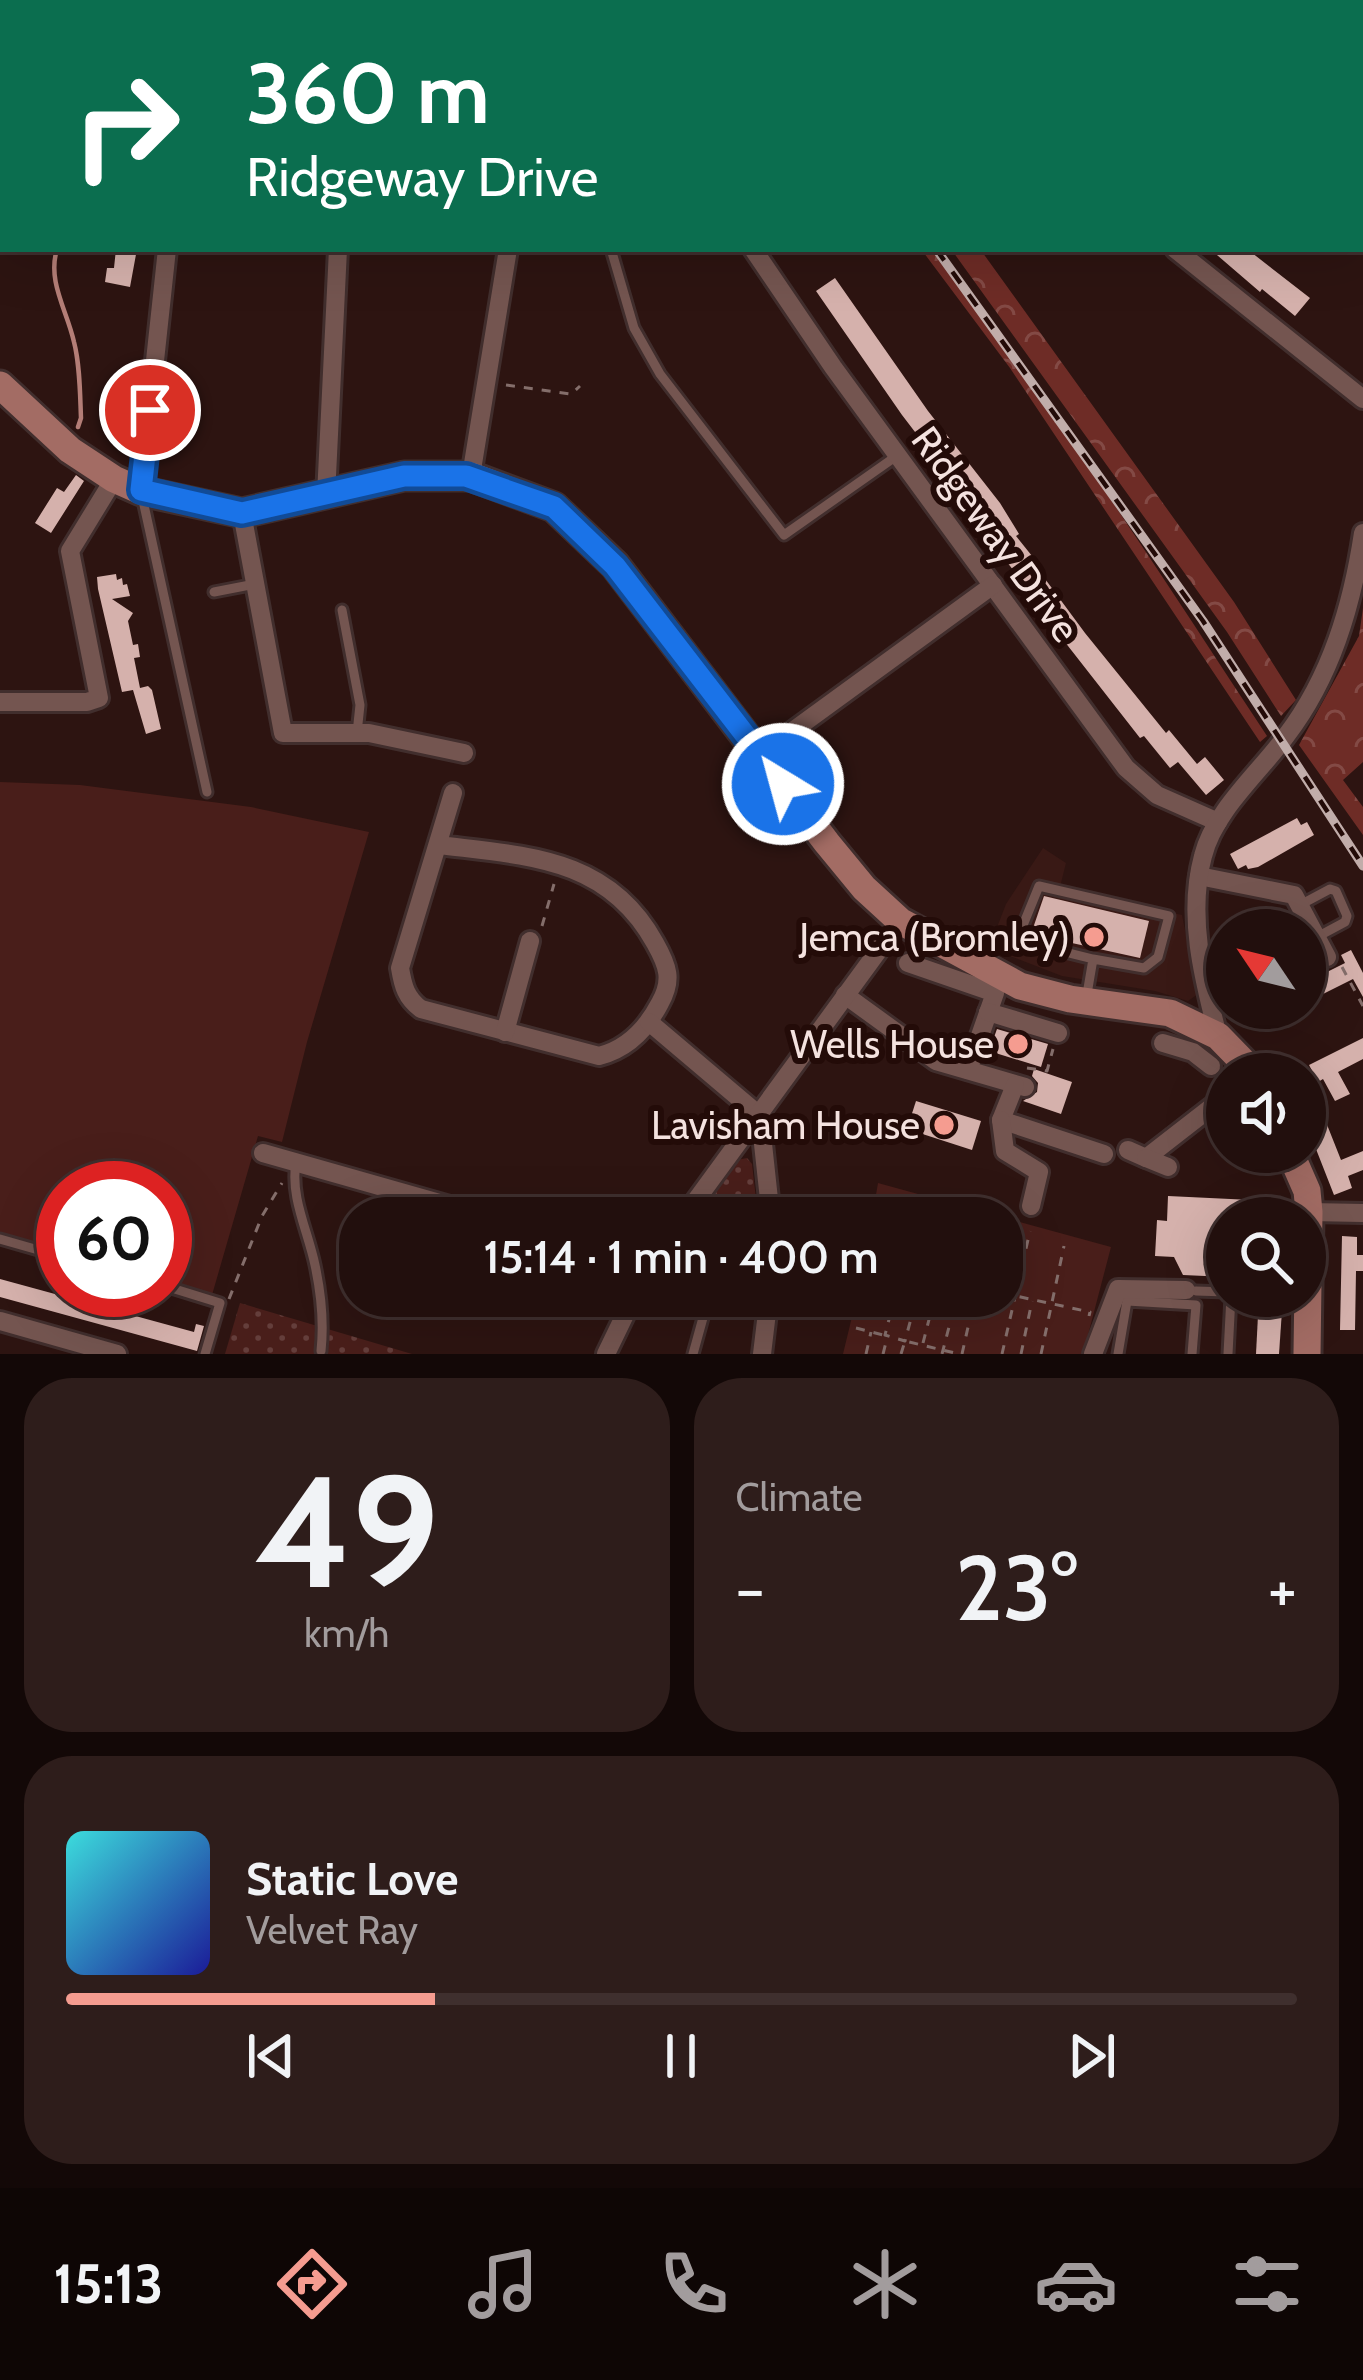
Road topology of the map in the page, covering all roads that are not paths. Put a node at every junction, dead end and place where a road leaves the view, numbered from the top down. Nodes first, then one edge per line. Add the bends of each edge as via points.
1 (167, 252) edge
2 (338, 252) edge
3 (508, 252) edge
4 (612, 252) edge
5 (754, 252) edge
6 (1178, 252) edge
7 (0, 385) edge
8 (1363, 399) edge
9 (898, 455) junction
10 (471, 476) junction
11 (114, 479) junction
12 (141, 490) junction
13 (326, 496) junction
14 (242, 513) junction
15 (1363, 533) edge
16 (255, 584) junction
17 (993, 585) junction
18 (214, 592) dead end
19 (342, 610) dead end
20 (0, 702) edge
21 (357, 733) junction
22 (464, 753) dead end
23 (761, 754) junction
24 (207, 792) dead end
25 (453, 793) dead end
26 (1218, 822) junction
27 (439, 845) junction
28 (1199, 876) junction
29 (1300, 905) junction
30 (1302, 909) edge
31 (1169, 916) junction
32 (1195, 919) junction
33 (900, 920) junction
34 (1326, 932) edge
35 (530, 941) road end
36 (1093, 959) junction
37 (908, 963) dead end
38 (845, 995) junction
39 (1086, 1000) junction
40 (988, 1012) junction
41 (649, 1022) junction
42 (505, 1032) junction
43 (1058, 1033) dead end
44 (1205, 1039) junction
45 (1163, 1043) dead end
46 (1208, 1053) edge
47 (1225, 1053) edge
48 (968, 1070) junction
49 (1206, 1110) edge
50 (760, 1116) junction
51 (1001, 1120) junction
52 (263, 1153) dead end
53 (1105, 1154) dead end
54 (296, 1163) junction
55 (1168, 1167) dead end
56 (698, 1196) edge
57 (417, 1197) edge
58 (769, 1197) edge
59 (1031, 1206) dead end
60 (1326, 1213) edge
61 (1363, 1213) edge
62 (0, 1239) edge
63 (36, 1249) edge
64 (192, 1294) edge
65 (1193, 1295) junction
66 (1206, 1295) edge
67 (624, 1317) edge
68 (703, 1317) edge
69 (767, 1317) edge
70 (1229, 1317) edge
71 (1307, 1317) edge
72 (0, 1321) edge
73 (321, 1351) dead end
74 (117, 1354) edge
75 (205, 1354) edge
76 (606, 1354) edge
77 (693, 1354) edge
78 (762, 1354) edge
79 (1094, 1354) edge
80 (1118, 1354) edge
81 (1192, 1354) edge
82 (1228, 1354) edge
83 (1306, 1354) edge

1 - 12 street
2 - 13 street
3 - 10 street
4 - 9 lane via 634,328 660,374 784,535
5 - 9 street, Ridgeway Drive
6 - 8 street
7 - 11 main road
9 - 17 street, Ridgeway Drive
10 - 13 main road via 404,476
10 - 23 main road via 554,507 615,566
11 - 12 main road
11 - 20 street via 70,551 99,698
12 - 14 main road
12 - 24 lane
13 - 14 main road
14 - 16 street
15 - 26 street via 1354,594 1327,668 1290,731
16 - 18 lane
16 - 21 street via 283,733
17 - 23 street
17 - 26 street, Ridgeway Drive via 1126,768 1157,795
19 - 21 lane via 361,705
21 - 22 street
23 - 33 main road via 864,888
25 - 27 street
26 - 28 street
27 - 41 street via 541,857 622,895 649,931 670,982
27 - 42 street via 400,968 403,985 421,1009
28 - 29 street via 1294,895
28 - 32 street
29 - 30 street
29 - 34 lane via 1336,891 1347,916
31 - 32 lane
31 - 36 lane via 1158,957 1144,968
31 - 36 lane via 1040,886 1017,940
32 - 44 street
33 - 38 street
33 - 39 main road via 1020,986
35 - 42 street
36 - 39 lane
37 - 40 street via 995,993
38 - 48 street via 936,1061
38 - 50 street
39 - 44 main road via 1170,1013
40 - 43 street
40 - 48 street
41 - 42 street via 621,1049 599,1056
41 - 50 street
44 - 45 street
44 - 46 street
44 - 47 main road
48 - 51 street via 1020,1086
49 - 55 street via 1137,1154
50 - 56 street
50 - 58 street
51 - 53 street
51 - 59 street via 1005,1151 1039,1172
52 - 54 street
54 - 57 street
54 - 73 lane via 292,1181 316,1266
60 - 61 street
62 - 63 lane
64 - 75 lane via 220,1303
65 - 66 lane
65 - 79 street via 1118,1289
65 - 80 lane via 1127,1301
65 - 81 lane
67 - 76 street
68 - 77 lane
69 - 78 street
70 - 82 lane
71 - 83 main road
72 - 74 street

